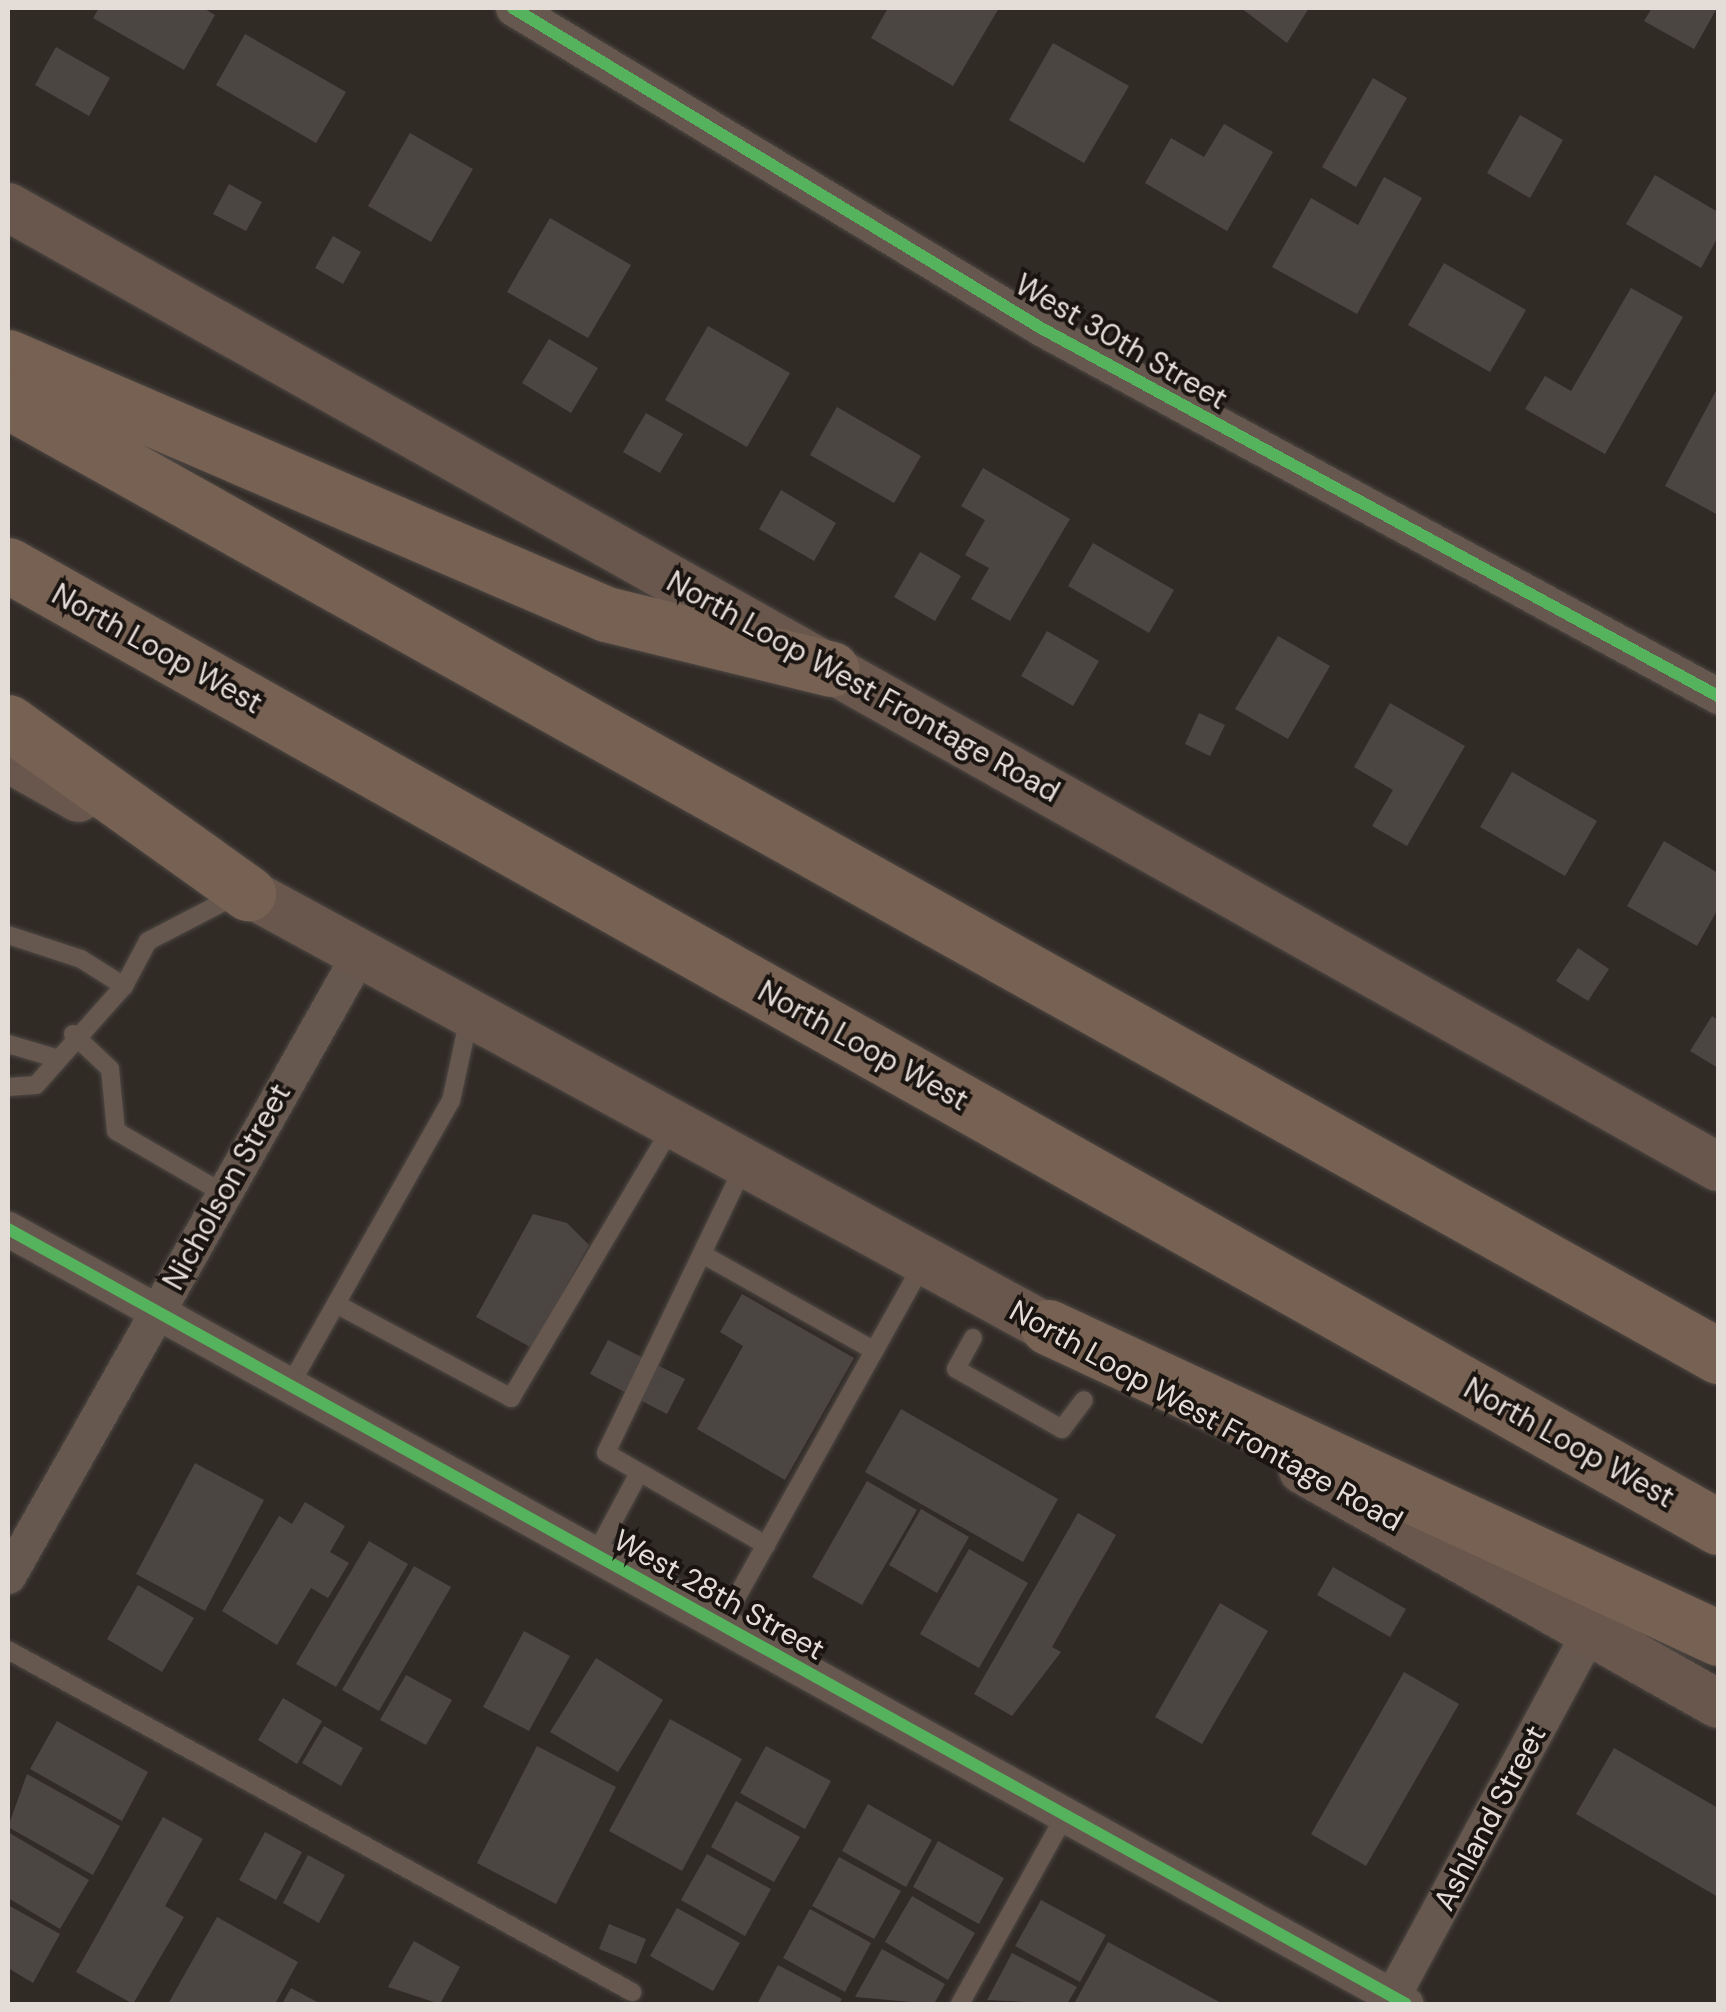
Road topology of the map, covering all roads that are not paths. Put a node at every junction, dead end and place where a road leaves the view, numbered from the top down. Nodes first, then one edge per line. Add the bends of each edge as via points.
1 (513, 8) edge
2 (8, 207) edge
3 (8, 358) edge
4 (8, 401) edge
5 (8, 565) edge
6 (831, 669) junction
7 (1718, 696) edge
8 (8, 722) edge
9 (8, 758) edge
10 (248, 893) junction
11 (8, 935) edge
12 (358, 956) junction
13 (124, 986) junction
14 (469, 1017) junction
15 (73, 1034) junction
16 (8, 1044) edge
17 (56, 1058) junction
18 (8, 1086) edge
19 (671, 1128) junction
20 (1718, 1167) edge
21 (744, 1168) junction
22 (223, 1194) junction
23 (8, 1229) edge
24 (702, 1254) junction
25 (924, 1260) junction
26 (336, 1304) junction
27 (156, 1312) junction
28 (1048, 1327) junction
29 (973, 1338) dead end
30 (874, 1351) junction
31 (1718, 1356) edge
32 (290, 1386) junction
33 (1084, 1400) dead end
34 (639, 1472) junction
35 (1718, 1527) edge
36 (766, 1545) junction
37 (595, 1555) junction
38 (8, 1576) edge
39 (722, 1625) junction
40 (1590, 1631) junction
41 (1718, 1638) edge
42 (8, 1650) edge
43 (1718, 1704) edge
44 (1065, 1815) junction
45 (632, 1992) dead end
46 (1395, 2002) edge
47 (960, 2004) edge

1 - 7 street, West 30th Street via 1041,328
2 - 6 main road, North Loop West Frontage Road
3 - 6 highway via 606,614
4 - 31 highway
5 - 35 highway, North Loop West
6 - 20 main road, North Loop West Frontage Road
8 - 10 highway
9 - 10 main road, North Loop West Frontage Road
10 - 12 main road, North Loop West Frontage Road
10 - 13 lane via 172,923 148,941
11 - 13 lane via 82,959
12 - 14 main road, North Loop West Frontage Road
12 - 22 street, Nicholson Street
13 - 15 lane
14 - 19 main road, North Loop West Frontage Road
14 - 26 lane via 450,1102
15 - 17 lane
15 - 22 lane via 110,1069 116,1131
16 - 17 lane
17 - 18 lane via 36,1085
19 - 21 main road, North Loop West Frontage Road
19 - 26 lane via 510,1398
21 - 24 lane
21 - 25 main road, North Loop West Frontage Road
22 - 27 street, Nicholson Street
23 - 27 street, West 28th Street
24 - 30 lane
24 - 34 lane via 606,1454
25 - 28 main road, North Loop West Frontage Road
25 - 30 lane
26 - 32 lane
27 - 32 street, West 28th Street
27 - 38 street, Nicholson Street
28 - 40 main road, North Loop West Frontage Road
28 - 41 highway
29 - 33 lane via 956,1369 1062,1429
30 - 36 lane
32 - 37 street, West 28th Street
34 - 36 lane
34 - 37 lane
36 - 39 lane
37 - 39 street, West 28th Street
39 - 44 street, West 28th Street
40 - 43 main road, North Loop West Frontage Road
40 - 46 street, Ashland Street
42 - 45 lane
44 - 46 street, West 28th Street
44 - 47 lane

